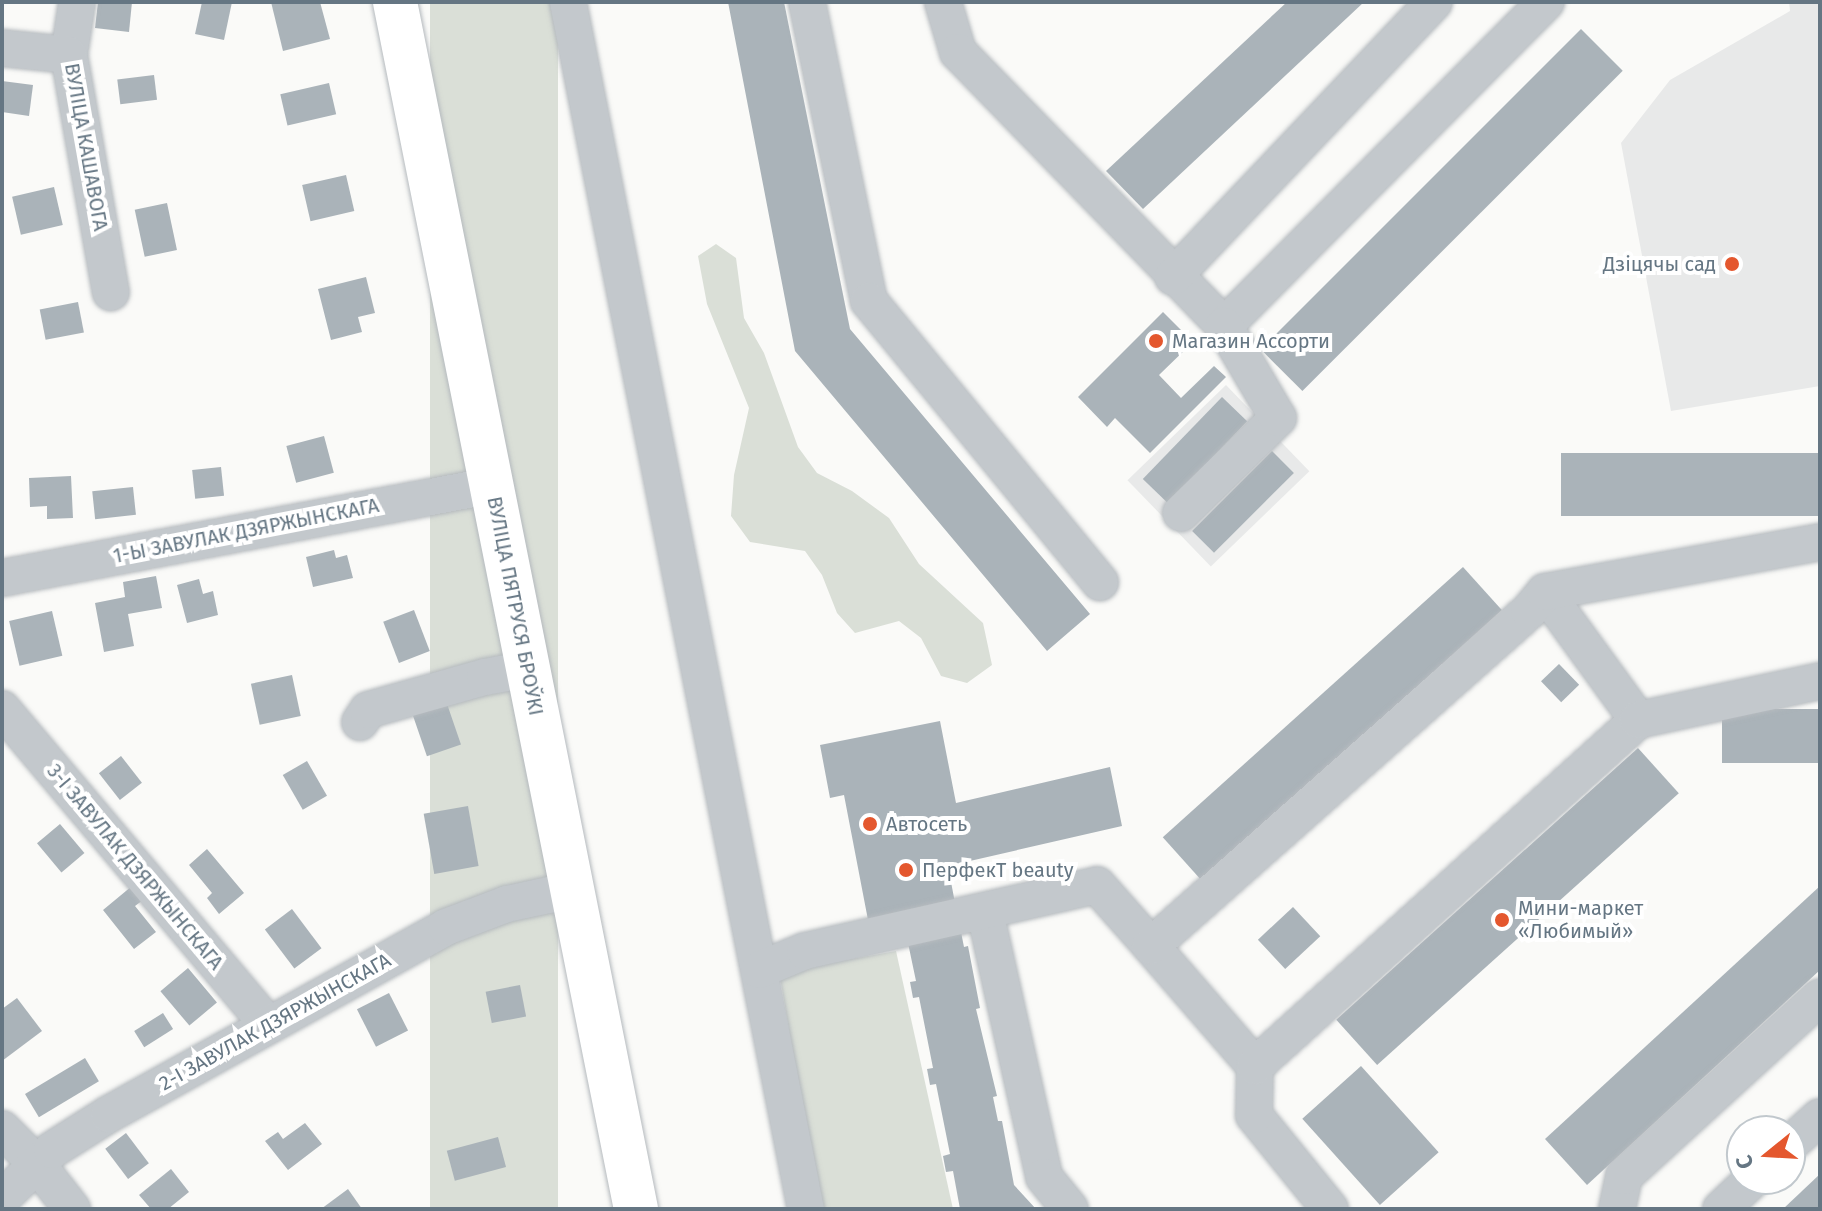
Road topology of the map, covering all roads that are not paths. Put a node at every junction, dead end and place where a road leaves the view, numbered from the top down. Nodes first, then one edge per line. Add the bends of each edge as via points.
1 (77, 2) edge
2 (395, 2) edge
3 (568, 2) edge
4 (807, 2) edge
5 (943, 2) edge
6 (1434, 2) edge
7 (1546, 2) edge
8 (2, 48) edge
9 (69, 55) junction
10 (1173, 277) junction
11 (111, 292) dead end
12 (1224, 326) junction
13 (491, 486) junction
14 (1181, 513) dead end
15 (1820, 542) edge
16 (2, 578) edge
17 (1100, 582) dead end
18 (1545, 592) junction
19 (528, 669) junction
20 (1820, 681) edge
21 (2, 709) edge
22 (1638, 720) junction
23 (360, 722) dead end
24 (572, 890) junction
25 (985, 912) junction
26 (1151, 946) junction
27 (759, 970) junction
28 (1820, 997) edge
29 (268, 1025) junction
30 (1255, 1066) junction
31 (2, 1129) edge
32 (37, 1164) junction
33 (1736, 1195) edge
34 (2, 1198) edge
35 (72, 1209) edge
36 (636, 1209) edge
37 (806, 1209) edge
38 (1070, 1209) edge
39 (1330, 1209) edge
40 (1617, 1209) edge
41 (1721, 1209) edge

1 - 9 street, ВУЛІЦА КАШАВОГА
2 - 13 main road, ВУЛІЦА ПЯТРУСЯ БРОЎКІ
3 - 27 street
4 - 17 street via 869,301
5 - 10 street via 958,52
6 - 10 street
7 - 12 street
8 - 9 street
9 - 11 street, ВУЛІЦА КАШАВОГА
10 - 12 street
12 - 14 street via 1278,418
13 - 16 street, 1-Ы ЗАВУЛАК ДЗЯРЖЫНСКАГА
13 - 19 main road, ВУЛІЦА ПЯТРУСЯ БРОЎКІ
15 - 18 street
18 - 22 street
18 - 26 street
19 - 23 street via 368,710
19 - 24 main road, ВУЛІЦА ПЯТРУСЯ БРОЎКІ
20 - 22 street
21 - 29 street, 3-І ЗАВУЛАК ДЗЯРЖЫНСКАГА
22 - 30 street
24 - 29 street, 2-І ЗАВУЛАК ДЗЯРЖЫНСКАГА via 507,904 446,927
24 - 36 main road, ВУЛІЦА ПЯТРУСЯ БРОЎКІ
25 - 26 street via 1097,885
25 - 27 street via 805,951
25 - 38 street via 1044,1177
26 - 30 street
27 - 37 street
28 - 40 street via 1624,1176
29 - 32 street, 2-І ЗАВУЛАК ДЗЯРЖЫНСКАГА via 109,1114
30 - 39 street via 1254,1115
31 - 32 street
32 - 34 street, 2-І ЗАВУЛАК ДЗЯРЖЫНСКАГА
32 - 35 street
33 - 41 street

